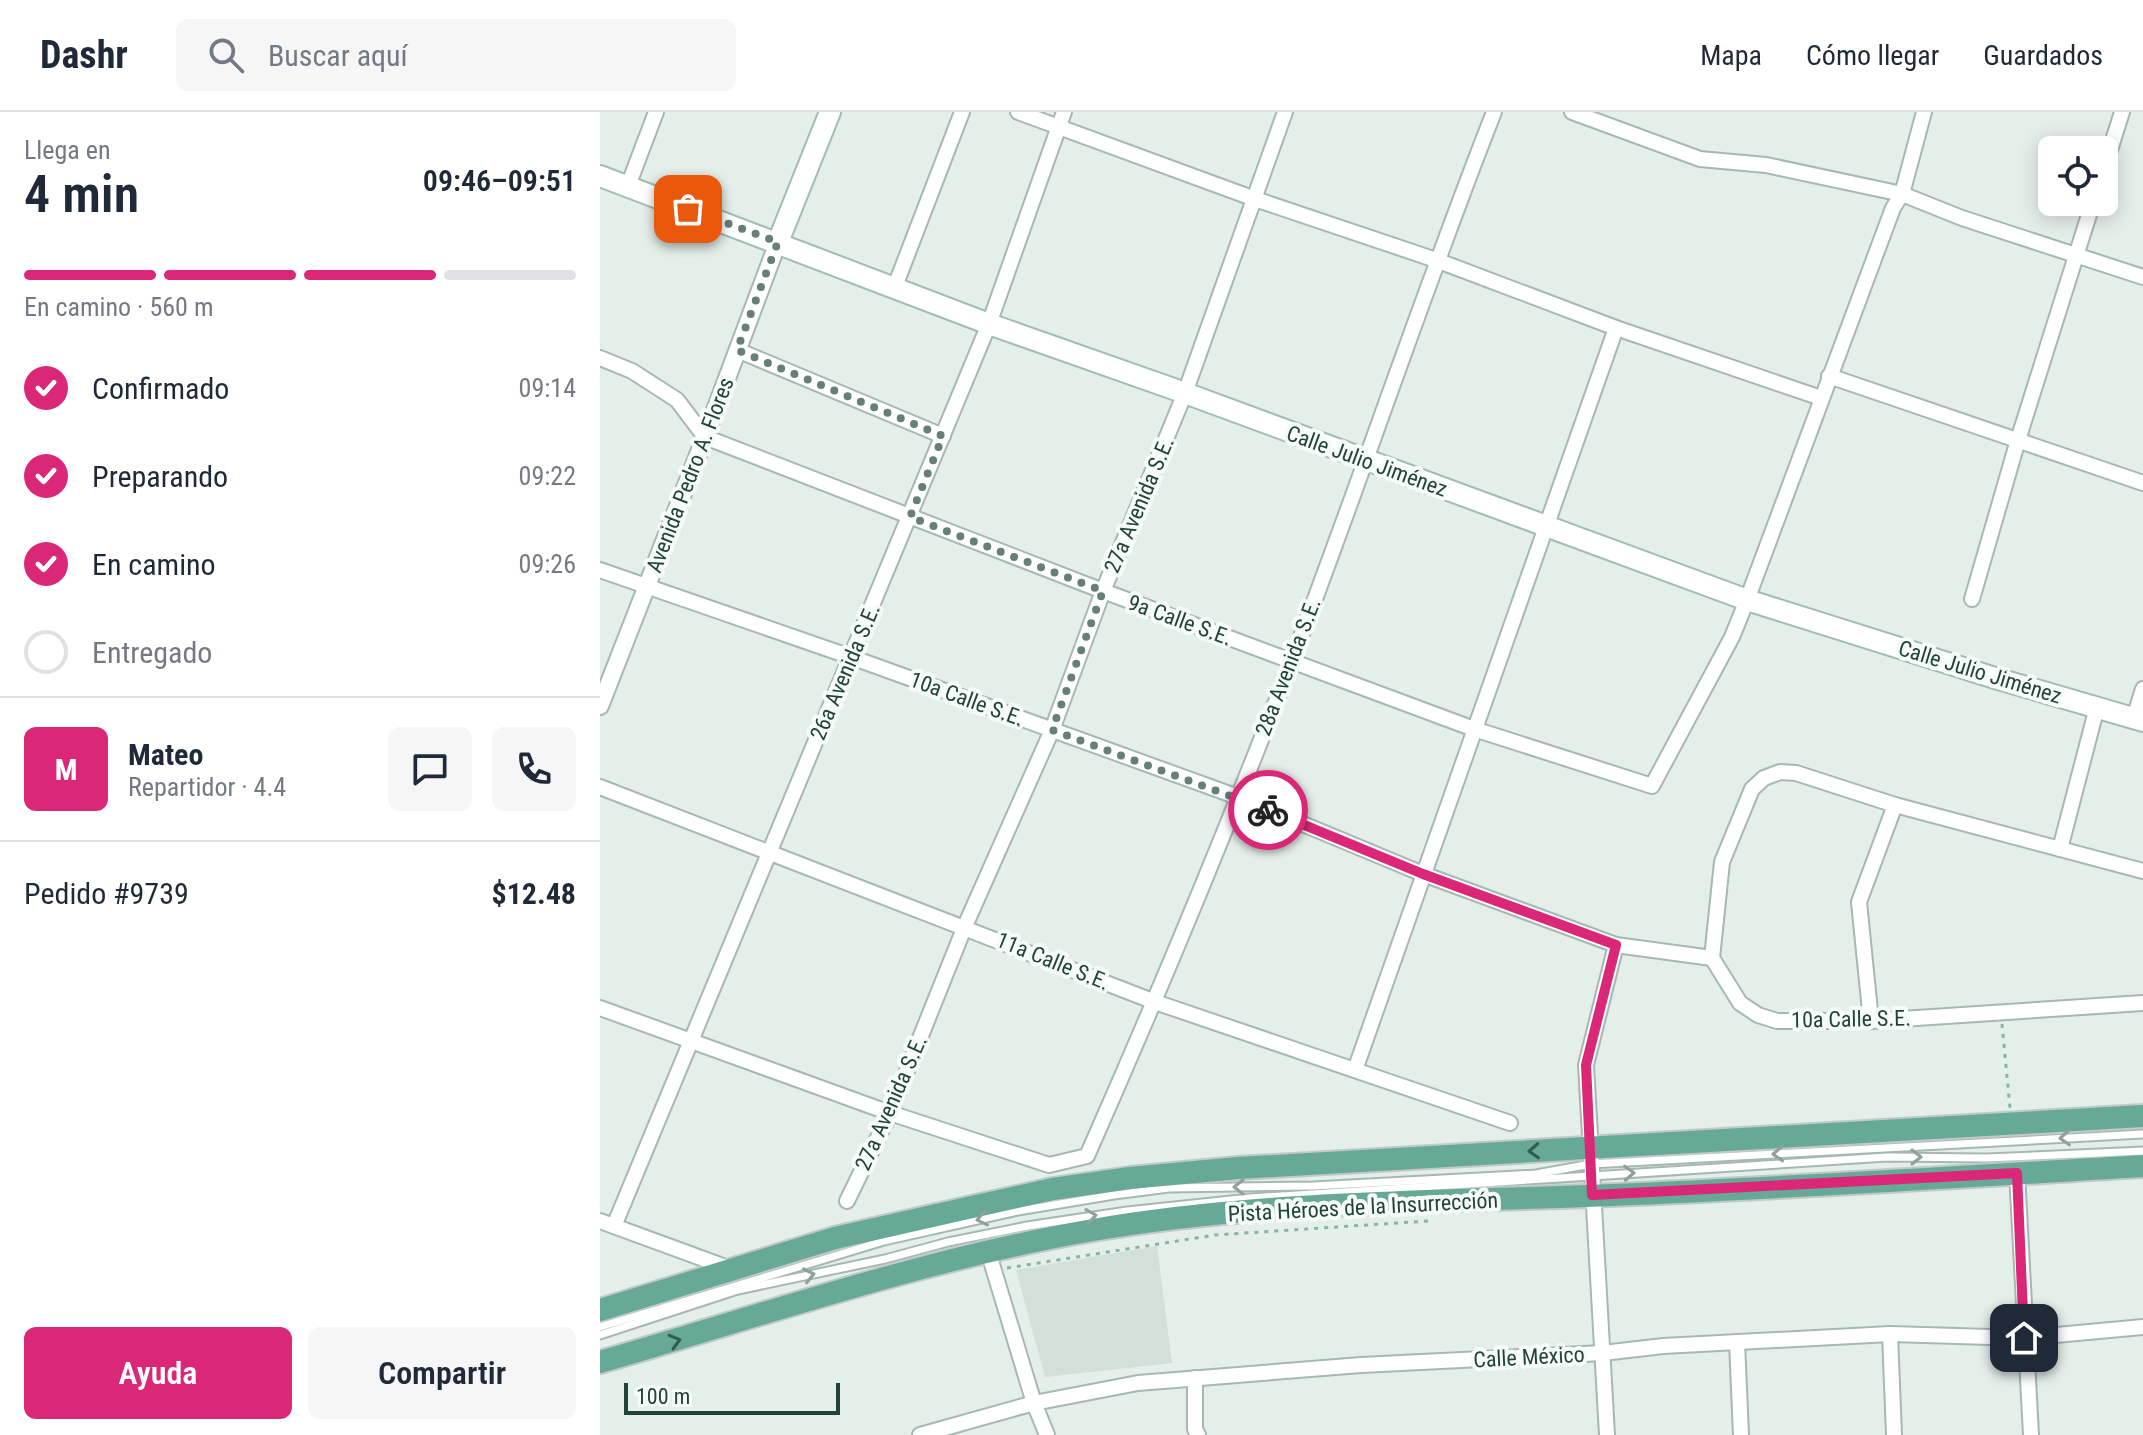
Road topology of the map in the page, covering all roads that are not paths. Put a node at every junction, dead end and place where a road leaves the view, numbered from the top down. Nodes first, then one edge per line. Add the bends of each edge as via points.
1 (656, 112) edge
2 (830, 112) edge
3 (962, 112) edge
4 (1018, 112) edge
5 (1285, 112) edge
6 (1494, 112) edge
7 (1572, 112) edge
8 (1924, 112) edge
9 (2122, 112) edge
10 (1062, 119) edge
11 (2114, 136) edge
12 (600, 176) edge
13 (628, 186) junction
14 (1902, 194) junction
15 (1255, 199) junction
16 (2089, 216) edge
17 (778, 242) junction
18 (2077, 255) junction
19 (1436, 260) junction
20 (2143, 277) edge
21 (894, 289) junction
22 (989, 324) junction
23 (1616, 328) junction
24 (737, 350) junction
25 (600, 358) edge
26 (1829, 376) junction
27 (1185, 393) junction
28 (1821, 398) junction
29 (943, 436) junction
30 (705, 437) junction
31 (2018, 440) junction
32 (1364, 461) junction
33 (2143, 483) edge
34 (910, 517) junction
35 (1546, 527) junction
36 (600, 570) edge
37 (648, 587) junction
38 (1103, 591) junction
39 (1972, 599) dead end
40 (1747, 600) junction
41 (851, 657) junction
42 (1292, 661) junction
43 (2143, 689) edge
44 (600, 706) edge
45 (2097, 707) junction
46 (2139, 719) edge
47 (1474, 729) junction
48 (1052, 730) junction
49 (600, 787) edge
50 (1238, 797) junction
51 (1895, 805) junction
52 (2060, 849) junction
53 (768, 853) junction
54 (2143, 871) edge
55 (1423, 874) junction
56 (965, 926) junction
57 (1616, 945) junction
58 (1712, 958) junction
59 (1155, 1002) junction
60 (2143, 1003) edge
61 (600, 1008) edge
62 (1871, 1021) junction
63 (692, 1041) junction
64 (1355, 1070) junction
65 (890, 1113) junction
66 (2143, 1116) edge
67 (1510, 1123) dead end
68 (2143, 1134) edge
69 (2143, 1151) edge
70 (2143, 1166) edge
71 (1591, 1170) junction
72 (2017, 1173) junction
73 (847, 1201) dead end
74 (607, 1224) edge
75 (992, 1260) junction
76 (732, 1269) junction
77 (600, 1310) edge
78 (600, 1327) edge
79 (2143, 1327) edge
80 (1890, 1334) junction
81 (600, 1335) edge
82 (2024, 1338) junction
83 (1737, 1342) junction
84 (1603, 1353) junction
85 (600, 1362) edge
86 (1195, 1378) junction
87 (1034, 1403) junction
88 (920, 1435) edge
89 (1047, 1435) edge
90 (1198, 1435) edge
91 (1607, 1435) edge
92 (1741, 1435) edge
93 (1894, 1435) edge
94 (2031, 1435) edge

1 - 13 street
2 - 17 main road
3 - 21 street
4 - 10 street
5 - 15 street, 27a Avenida S.E.
6 - 19 street, 28a Avenida S.E.
7 - 14 street via 1700,159 1766,165
8 - 14 street
9 - 11 street
10 - 15 street
10 - 22 street, 26a Avenida S.E.
12 - 13 main road, Calle Julio Jiménez
13 - 17 main road, Calle Julio Jiménez
14 - 18 street
14 - 26 street
15 - 19 street
15 - 27 street, 27a Avenida S.E.
16 - 18 street
17 - 21 main road, Calle Julio Jiménez
17 - 24 street, Avenida Pedro A. Flores
18 - 20 street
18 - 31 street
19 - 23 street
19 - 32 street, 28a Avenida S.E.
21 - 22 main road, Calle Julio Jiménez
22 - 27 main road, Calle Julio Jiménez
22 - 29 street, 26a Avenida S.E.
23 - 28 street
23 - 35 street
24 - 29 street
24 - 30 street, Avenida Pedro A. Flores
25 - 30 street via 677,400
26 - 28 street
26 - 31 street
27 - 32 main road, Calle Julio Jiménez
27 - 38 street, 27a Avenida S.E.
28 - 40 street
29 - 34 street, 26a Avenida S.E.
30 - 34 street, 9a Calle S.E.
30 - 37 street, Avenida Pedro A. Flores
31 - 33 street
31 - 39 street
32 - 35 main road, Calle Julio Jiménez
32 - 42 street, 28a Avenida S.E.
34 - 38 street, 9a Calle S.E.
34 - 41 street, 26a Avenida S.E.
35 - 40 main road, Calle Julio Jiménez
35 - 47 street
36 - 37 street, 10a Calle S.E.
37 - 41 street, 10a Calle S.E.
37 - 44 street, Avenida Pedro A. Flores
38 - 42 street, 9a Calle S.E.
38 - 48 street, 27a Avenida S.E.
40 - 45 main road, Calle Julio Jiménez
40 - 47 street, 9a Calle S.E. via 1652,786
41 - 48 street, 10a Calle S.E.
41 - 53 street, 26a Avenida S.E.
42 - 47 street, 9a Calle S.E.
42 - 50 street, 28a Avenida S.E.
43 - 46 street
45 - 46 main road, Calle Julio Jiménez
45 - 52 street
47 - 55 street
48 - 50 street, 10a Calle S.E.
48 - 56 street, 27a Avenida S.E.
49 - 53 street, 11a Calle S.E.
50 - 55 street, 10a Calle S.E.
50 - 59 street, 28a Avenida S.E.
51 - 52 street
51 - 58 street via 1796,773 1764,778 1752,789 1722,862
51 - 62 street via 1859,902
52 - 54 street
53 - 56 street, 11a Calle S.E.
53 - 63 street, 26a Avenida S.E.
55 - 57 street, 10a Calle S.E.
55 - 64 street
56 - 59 street, 11a Calle S.E.
56 - 65 street, 27a Avenida S.E.
57 - 58 street, 10a Calle S.E.
57 - 71 street via 1586,1065
58 - 62 street, 10a Calle S.E. via 1740,1003 1758,1015 1777,1021
59 - 64 street, 11a Calle S.E.
59 - 65 street, 28a Avenida S.E. via 1087,1156 1049,1165
60 - 62 street, 10a Calle S.E.
61 - 63 street
63 - 65 street
63 - 74 street, 26a Avenida S.E.
64 - 67 street, 11a Calle S.E.
65 - 73 street, 27a Avenida S.E.
66 - 71 main road, Pista Héroes de la Insurrección
68 -> 71 lane
71 -> 69 lane
70 - 72 main road, Pista Héroes de la Insurrección
71 - 72 main road, Pista Héroes de la Insurrección
71 - 75 main road, Pista Héroes de la Insurrección via 1094,1230
71 -> 76 main road, Pista Héroes de la Insurrección via 1238,1168 1130,1178 1053,1189 865,1231
71 -> 78 lane via 1313,1186 1169,1188 1114,1195 884,1241
81 -> 71 lane via 738,1290 1027,1226 1196,1202 1572,1179
71 - 84 street
72 - 82 street
74 - 76 street
85 -> 75 main road, Pista Héroes de la Insurrección via 924,1265
75 - 87 street
76 - 77 main road, Pista Héroes de la Insurrección
79 - 82 street, Calle México
80 - 82 street, Calle México
80 - 83 street, Calle México
80 - 93 street
82 - 94 street
83 - 84 street, Calle México
83 - 92 street
84 - 86 street, Calle México
84 - 91 street
86 - 87 street, Calle México
86 - 90 street
87 - 88 street, Calle México
87 - 89 street

